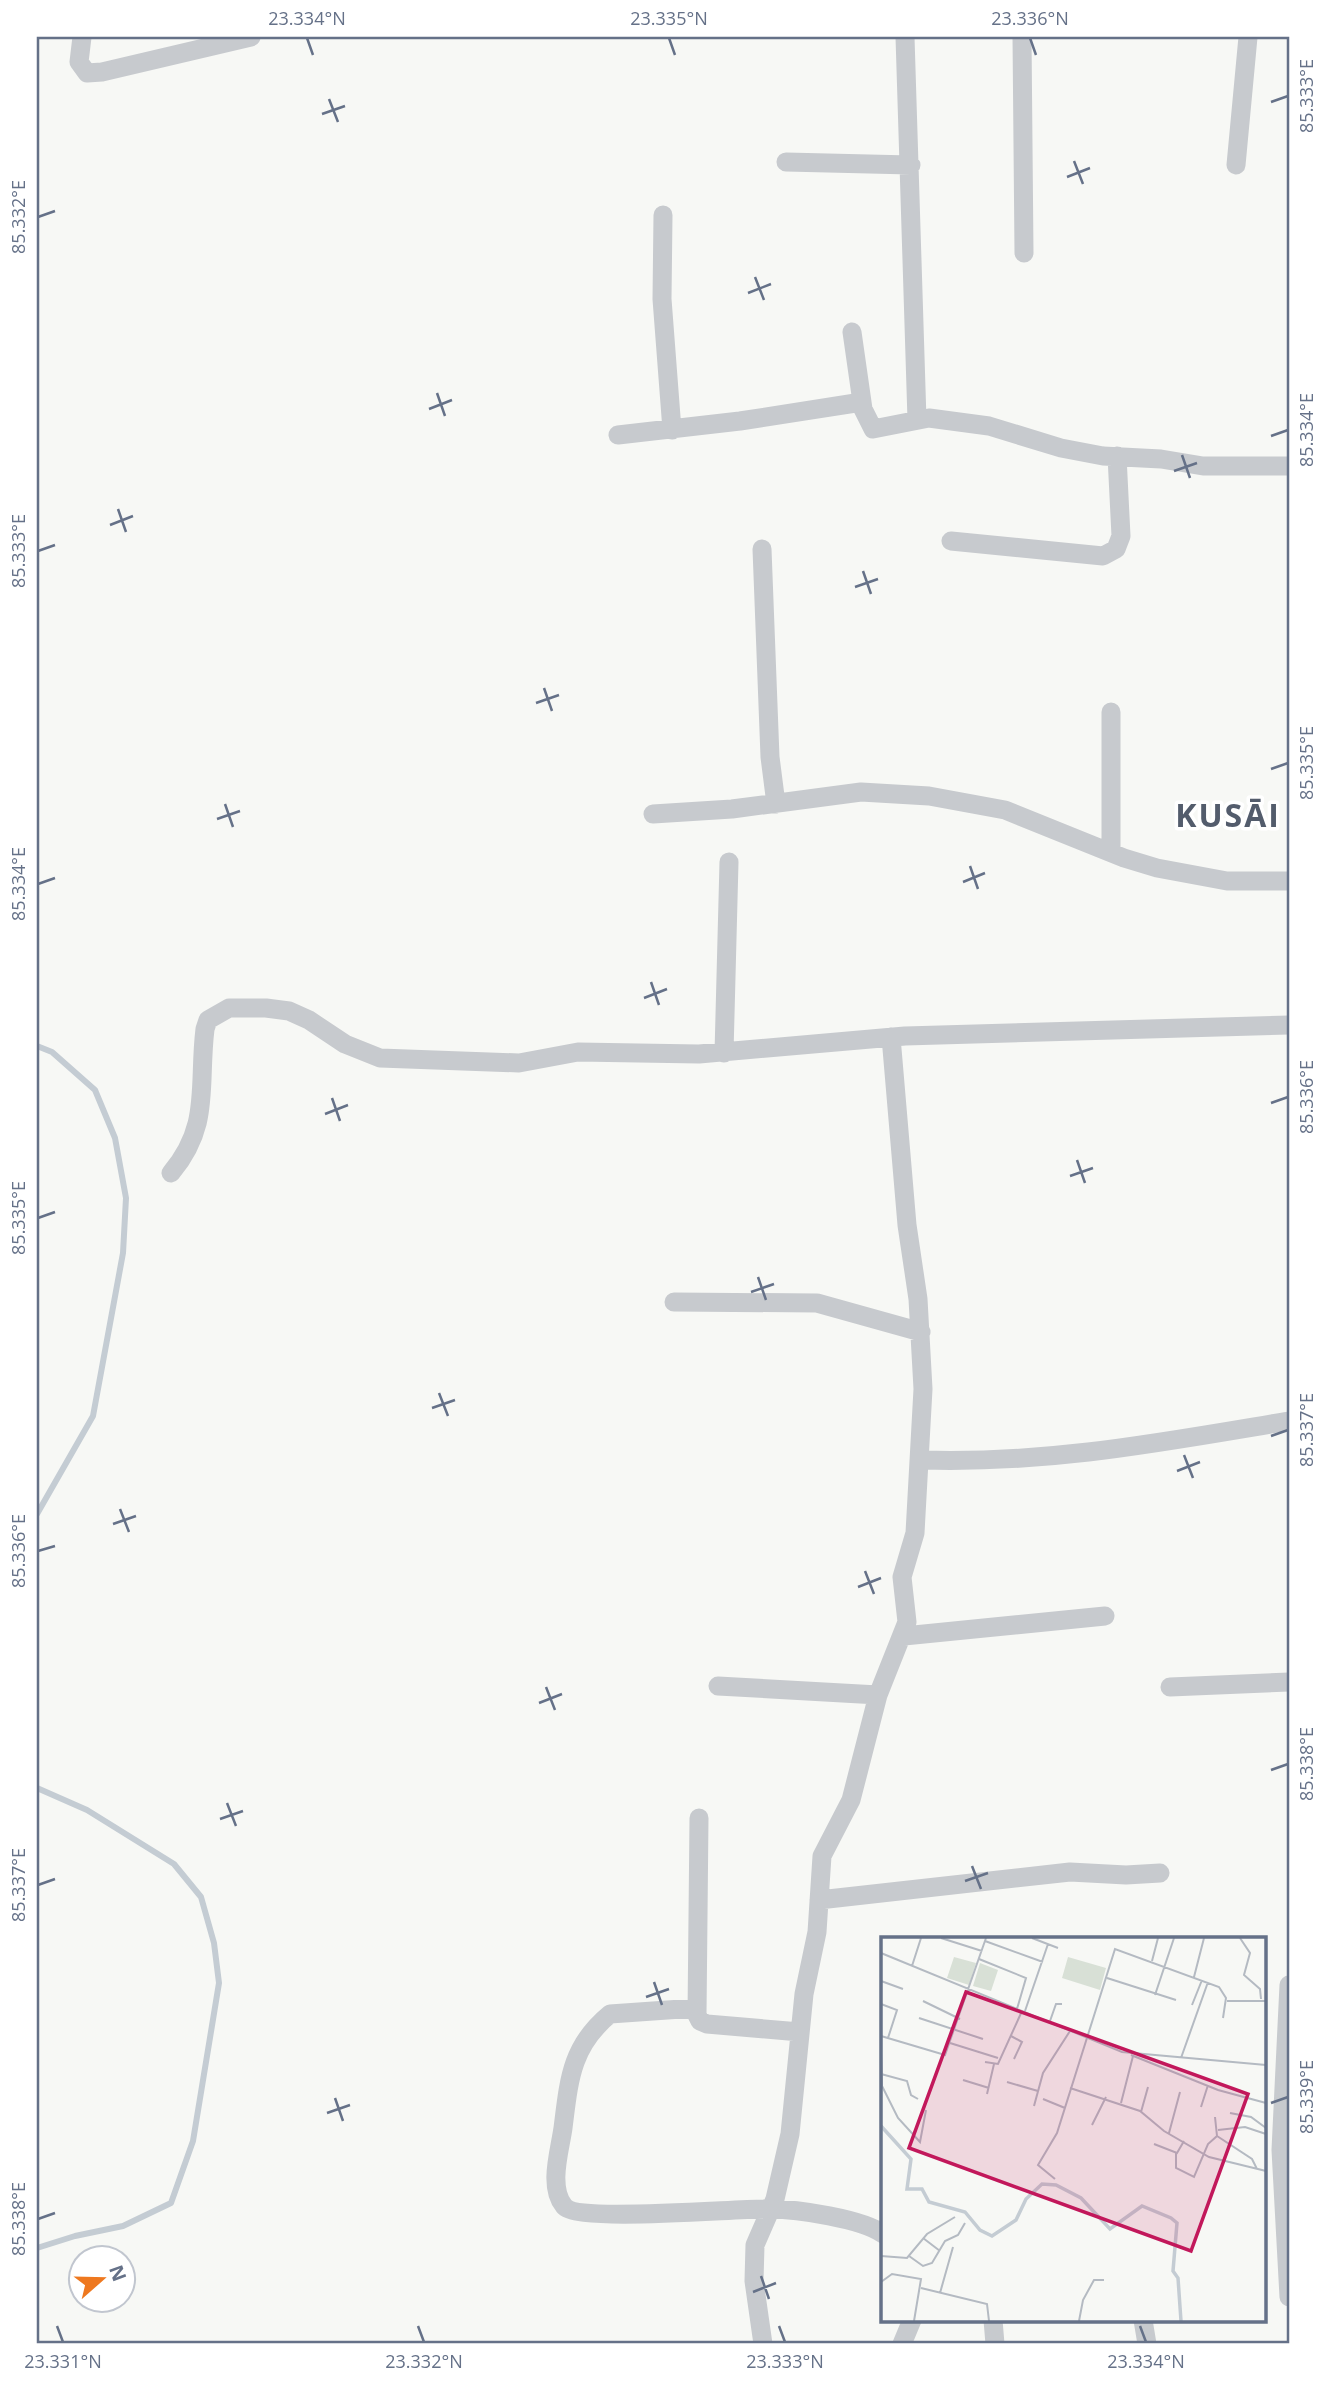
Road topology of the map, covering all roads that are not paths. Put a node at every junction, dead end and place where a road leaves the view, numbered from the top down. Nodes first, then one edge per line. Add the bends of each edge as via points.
1 (82, 37) edge
2 (251, 37) edge
3 (905, 37) edge
4 (1022, 37) edge
5 (1248, 37) edge
6 (786, 162) dead end
7 (911, 165) junction
8 (1236, 165) dead end
9 (663, 215) dead end
10 (1024, 253) dead end
11 (852, 332) dead end
12 (862, 402) junction
13 (917, 420) junction
14 (672, 430) junction
15 (618, 435) dead end
16 (1117, 456) junction
17 (1289, 466) edge
18 (951, 541) dead end
19 (762, 549) dead end
20 (1111, 712) dead end
21 (776, 804) junction
22 (653, 814) dead end
23 (1111, 852) junction
24 (729, 862) dead end
25 (1289, 881) edge
26 (1289, 1025) edge
27 (891, 1037) junction
28 (724, 1053) junction
29 (170, 1172) dead end
30 (674, 1302) dead end
31 (921, 1332) junction
32 (1289, 1421) edge
33 (921, 1460) junction
34 (1105, 1616) dead end
35 (904, 1636) junction
36 (1289, 1682) edge
37 (718, 1685) dead end
38 (1170, 1687) dead end
39 (878, 1695) junction
40 (699, 1818) dead end
41 (1160, 1873) dead end
42 (819, 1900) junction
43 (1289, 1985) edge
44 (696, 2007) junction
45 (800, 2032) junction
46 (1275, 2062) edge
47 (1286, 2166) edge
48 (770, 2209) junction
49 (881, 2233) edge
50 (1289, 2297) edge
51 (911, 2322) edge
52 (993, 2322) edge
53 (1143, 2322) edge
54 (763, 2344) edge
55 (902, 2344) edge
56 (995, 2344) edge
57 (1147, 2344) edge

1 - 2 street via 79,62 87,73
3 - 7 street
4 - 10 street
5 - 8 street
6 - 7 street
7 - 13 street
9 - 14 street via 662,299
11 - 12 street
12 - 13 street via 873,429
12 - 14 street
13 - 16 street via 966,422 1061,448
14 - 15 street
16 - 17 street via 1203,466
16 - 18 street via 1121,536 1116,549 1103,556
19 - 21 street
20 - 23 street
21 - 22 street
21 - 23 street via 861,792 929,796 1004,810
23 - 25 street via 1194,876
24 - 28 street
26 - 27 street
27 - 28 street
27 - 31 street
28 - 29 street via 578,1052 519,1063 402,1061 363,1053 289,1012 229,1008 208,1020 196,1135
30 - 31 street via 817,1303
31 - 33 street
32 - 33 street via 1109,1452
33 - 35 street via 913,1547 902,1577
34 - 35 street
35 - 39 street
36 - 38 street
37 - 39 street
39 - 42 street via 851,1800 822,1856
40 - 44 street
41 - 42 street via 1070,1872
42 - 45 street
43 - 46 street
44 - 45 street via 700,2021 707,2024
44 - 48 street via 610,2014 580,2045 566,2101 558,2196 574,2213
45 - 48 street via 790,2134
46 - 47 street
47 - 50 street
48 - 49 street via 859,2222
48 - 54 street via 758,2234 754,2260
51 - 55 street
52 - 56 street
53 - 57 street

